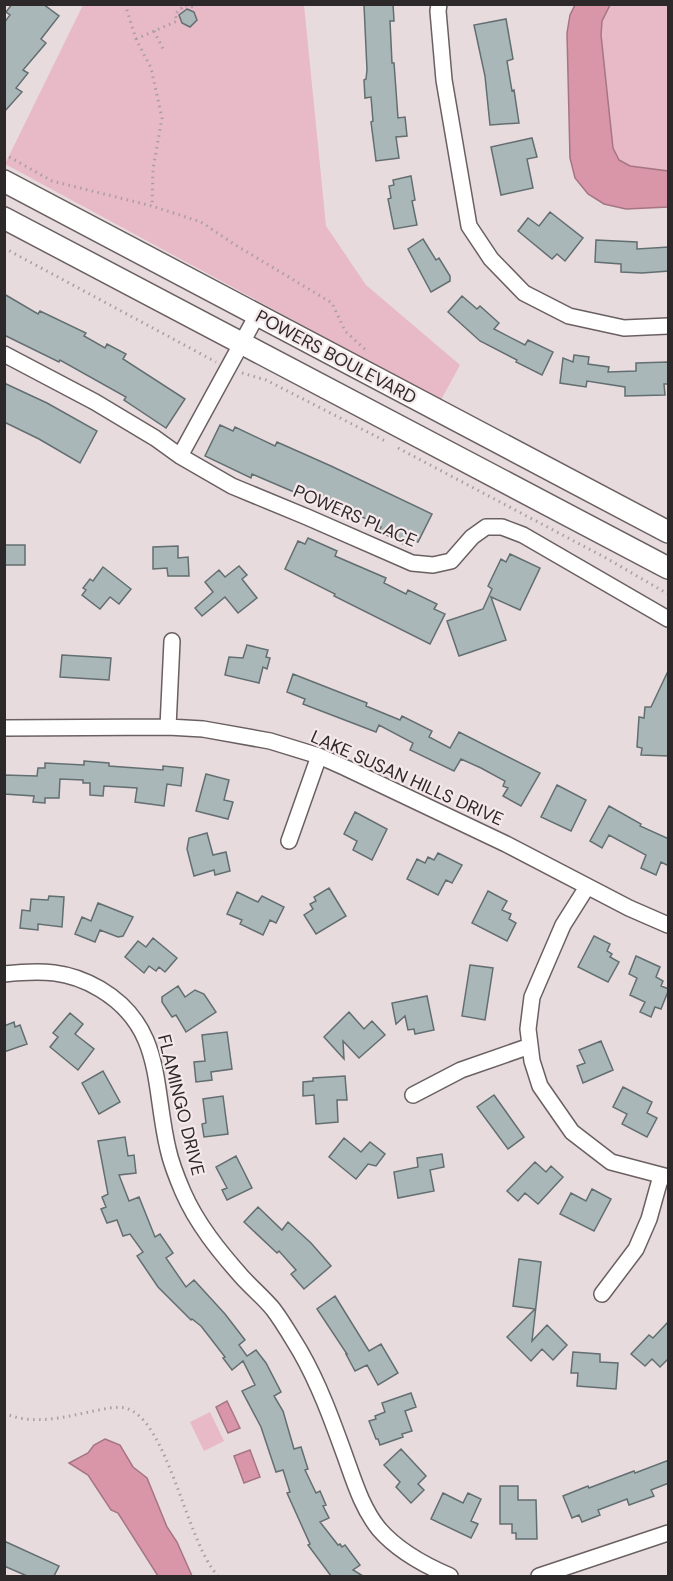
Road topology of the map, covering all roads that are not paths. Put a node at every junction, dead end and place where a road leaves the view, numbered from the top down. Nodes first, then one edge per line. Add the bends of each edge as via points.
1 (439, 4) edge
2 (4, 181) edge
3 (4, 218) edge
4 (257, 315) junction
5 (669, 326) edge
6 (243, 342) junction
7 (4, 354) edge
8 (180, 456) junction
9 (669, 532) edge
10 (669, 568) edge
11 (669, 620) edge
12 (172, 641) dead end
13 (168, 727) junction
14 (4, 728) edge
15 (319, 756) junction
16 (289, 841) dead end
17 (587, 887) junction
18 (669, 925) edge
19 (4, 974) edge
20 (530, 1046) junction
21 (413, 1095) dead end
22 (665, 1177) edge
23 (602, 1294) dead end
24 (669, 1533) edge
25 (450, 1576) edge
26 (538, 1576) edge

1 - 5 street via 444,80 469,226 491,259 524,293 570,316 624,328
2 - 4 main road, POWERS BOULEVARD
3 - 6 main road, POWERS BOULEVARD
4 - 6 street
4 - 9 main road, POWERS BOULEVARD
6 - 8 street
6 - 10 main road, POWERS BOULEVARD
7 - 8 street, POWERS PLACE via 95,402
8 - 11 street, POWERS PLACE via 231,486 411,563 433,565 451,561 486,527 502,527 523,535
12 - 13 street
13 - 14 street, LAKE SUSAN HILLS DRIVE
13 - 15 street, LAKE SUSAN HILLS DRIVE via 270,741
15 - 16 street
15 - 17 street, LAKE SUSAN HILLS DRIVE via 506,844
17 - 18 street, LAKE SUSAN HILLS DRIVE
17 - 20 street via 563,924 532,997
19 - 25 street, FLAMINGO DRIVE via 33,970 63,973 87,981 131,1013 148,1043 168,1149 200,1226 273,1309 301,1352 324,1398 365,1509 400,1549
20 - 21 street via 461,1070
20 - 22 street via 540,1086 572,1132 610,1162
22 - 23 street via 636,1249
24 - 26 street

